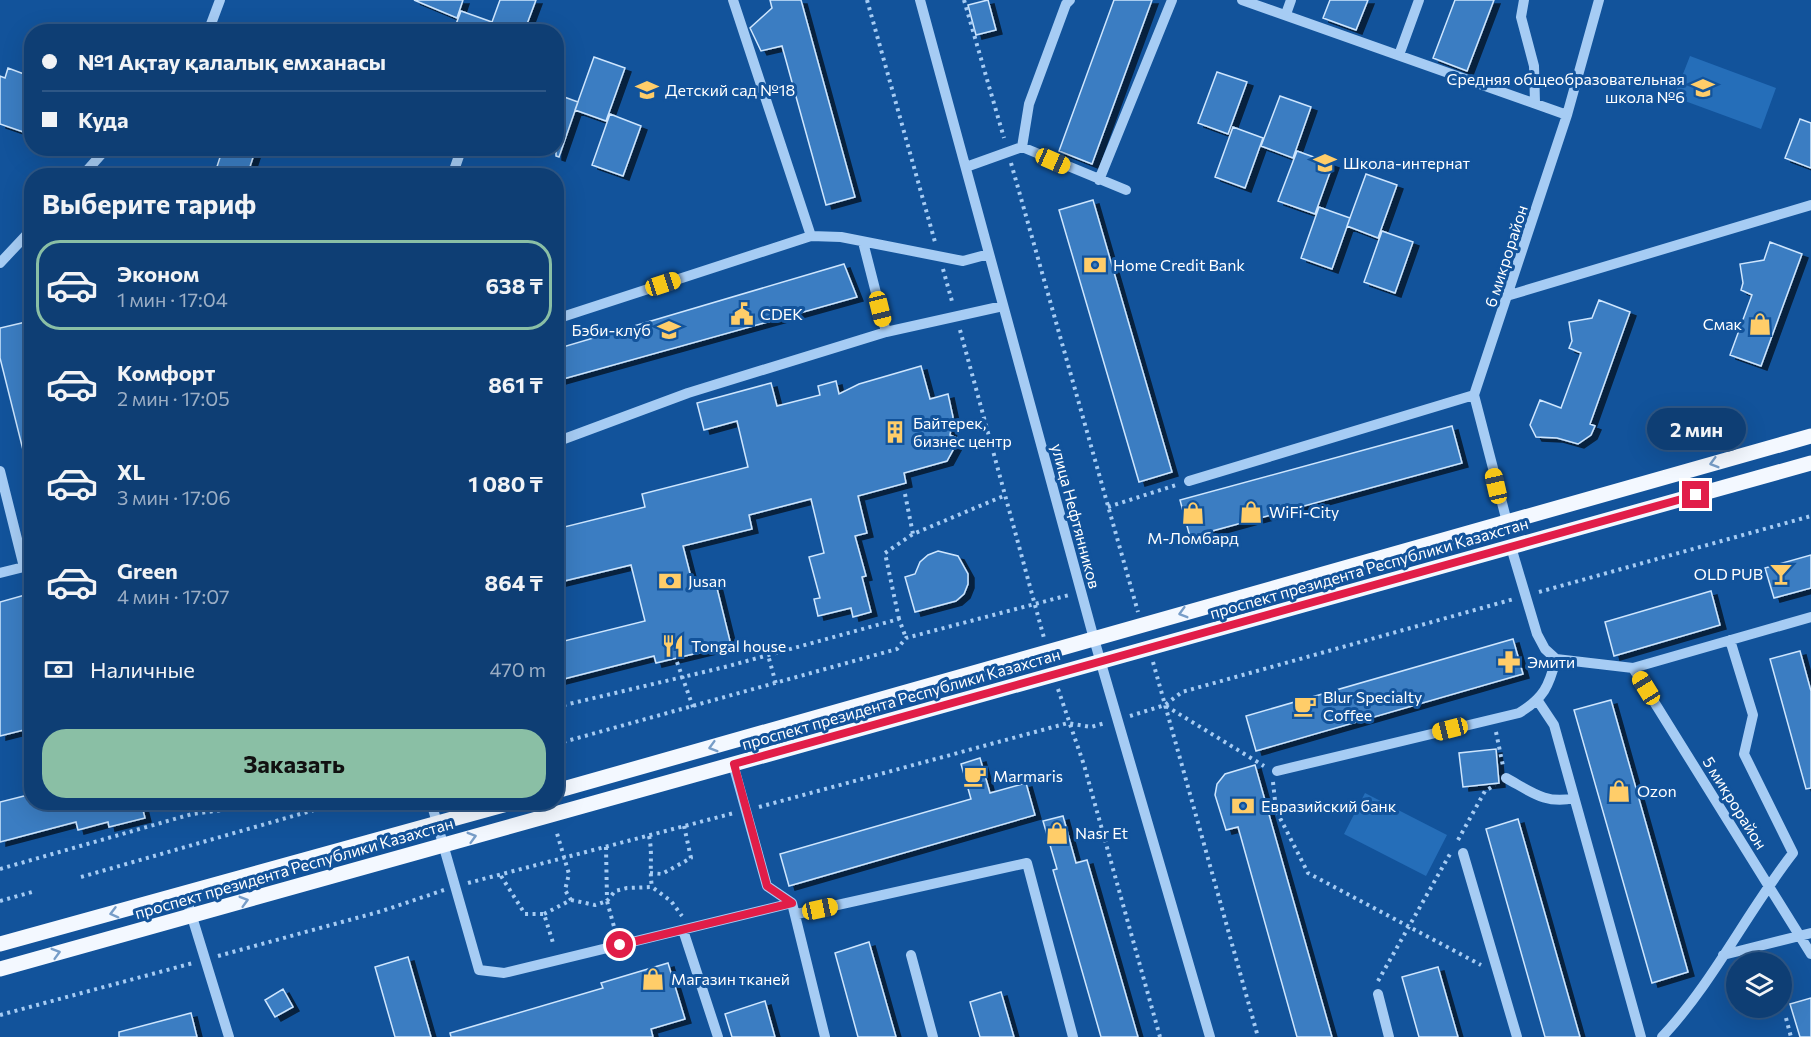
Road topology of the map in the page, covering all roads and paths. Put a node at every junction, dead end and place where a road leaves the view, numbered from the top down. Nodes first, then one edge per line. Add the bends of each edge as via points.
1 (220, 0) edge
2 (733, 0) edge
3 (867, 0) edge
4 (920, 0) edge
5 (964, 0) edge
6 (1070, 0) edge
7 (1172, 0) edge
8 (1242, 0) edge
9 (1291, 0) edge
10 (1419, 0) edge
11 (1524, 0) edge
12 (1599, 0) edge
13 (1286, 14) junction
14 (211, 24) edge
15 (1399, 55) junction
16 (1535, 102) junction
17 (1567, 115) junction
18 (1022, 147) junction
19 (1008, 153) junction
20 (101, 156) edge
21 (966, 167) junction
22 (89, 168) edge
23 (1099, 180) junction
24 (1126, 190) dead end
25 (1811, 205) edge
26 (811, 236) junction
27 (24, 238) edge
28 (863, 242) junction
29 (989, 254) junction
30 (939, 256) junction
31 (0, 263) edge
32 (1510, 295) junction
33 (1003, 306) junction
34 (564, 316) edge
35 (956, 316) junction
36 (886, 332) junction
37 (1474, 395) junction
38 (1811, 436) edge
39 (564, 439) edge
40 (1811, 463) edge
41 (0, 471) edge
42 (1189, 481) joint
43 (905, 494) dead end
44 (1006, 495) junction
45 (1108, 507) junction
46 (1811, 516) edge
47 (1507, 522) junction
48 (914, 534) junction
49 (1511, 547) junction
50 (24, 552) edge
51 (24, 567) edge
52 (0, 573) edge
53 (1081, 591) junction
54 (1526, 595) junction
55 (1035, 604) junction
56 (1811, 617) edge
57 (899, 619) junction
58 (1142, 625) junction
59 (906, 639) junction
60 (1094, 639) junction
61 (1730, 640) junction
62 (765, 644) dead end
63 (1149, 648) junction
64 (1048, 653) junction
65 (768, 655) junction
66 (1556, 658) junction
67 (677, 662) dead end
68 (1101, 662) junction
69 (1633, 668) junction
70 (1054, 674) junction
71 (682, 677) junction
72 (776, 684) junction
73 (1538, 701) junction
74 (564, 705) edge
75 (1165, 705) junction
76 (693, 707) junction
77 (1117, 719) junction
78 (1068, 723) junction
79 (564, 742) edge
80 (734, 764) junction
81 (1277, 771) dead end
82 (1506, 778) dead end
83 (564, 789) edge
84 (1574, 798) junction
85 (223, 810) edge
86 (314, 810) edge
87 (434, 810) edge
88 (486, 810) edge
89 (747, 810) junction
90 (551, 815) junction
91 (438, 824) junction
92 (684, 826) junction
93 (649, 835) junction
94 (443, 845) junction
95 (606, 847) junction
96 (1463, 853) dead end
97 (565, 858) junction
98 (0, 869) edge
99 (650, 873) junction
100 (501, 876) junction
101 (81, 877) dead end
102 (1768, 885) junction
103 (455, 886) junction
104 (652, 887) junction
105 (32, 892) dead end
106 (185, 894) junction
107 (571, 900) junction
108 (0, 901) edge
109 (607, 901) junction
110 (792, 903) junction
111 (544, 914) junction
112 (796, 914) junction
113 (190, 916) junction
114 (687, 929) junction
115 (1806, 934) edge
116 (0, 944) edge
117 (620, 945) junction
118 (1811, 954) edge
119 (911, 955) dead end
120 (1723, 955) junction
121 (204, 960) junction
122 (558, 960) junction
123 (0, 969) edge
124 (1498, 974) junction
125 (1378, 994) dead end
126 (0, 1015) edge
127 (1786, 1018) dead end
128 (229, 1037) edge
129 (718, 1037) edge
130 (825, 1037) edge
131 (933, 1037) edge
132 (1073, 1037) edge
133 (1160, 1037) edge
134 (1210, 1037) edge
135 (1258, 1037) edge
136 (1389, 1037) edge
137 (1517, 1037) edge
138 (1641, 1037) edge
139 (1662, 1037) edge
140 (1791, 1037) edge

1 - 14 street
2 - 26 street
3 - 30 path
4 - 21 street, улица Нефтянников
5 - 19 path
6 - 18 street via 1029,104
7 - 23 street
8 - 13 street
9 - 13 street
10 - 15 street
11 - 16 street via 1521,17 1534,66
12 - 17 street, 6 микрорайон
13 - 15 street
15 - 16 street
16 - 17 street
17 - 32 street, 6 микрорайон
18 - 19 street
18 - 23 street
19 - 21 street
19 - 45 path
20 - 22 street
21 - 29 street, улица Нефтянников
23 - 24 street
25 - 32 street
26 - 28 street
26 - 34 street
27 - 31 street
28 - 30 street
28 - 36 street
29 - 30 street via 963,261
29 - 33 street, улица Нефтянников
30 - 35 path
32 - 37 street, 6 микрорайон
33 - 35 street
33 - 53 street, улица Нефтянников
35 - 36 street
35 - 44 path
36 - 39 street via 688,393
37 - 42 street
37 - 47 street
38 -> 47 main road, проспект президента Республики Казахстан
40 - 49 main road, проспект президента Республики Казахстан
41 - 50 street
42 - 45 path
43 - 48 path
44 - 48 path
44 - 55 path
45 - 58 path
46 - 54 path
47 -> 58 main road, проспект президента Республики Казахстан
48 - 57 path via 885,553
49 - 54 street
49 - 63 main road, проспект президента Республики Казахстан
51 - 52 street
53 - 55 path
53 - 60 street, улица Нефтянников
54 - 66 street via 1537,634 1545,649
54 - 75 path via 1182,692
55 - 59 path
55 - 64 path
56 - 61 street
57 - 59 path
57 - 65 path
58 - 60 main road, проспект президента Республики Казахстан
59 - 72 path via 897,649
60 - 64 main road, проспект президента Республики Казахстан
60 - 68 street, улица Нефтянников
61 - 69 street
61 - 102 street via 1753,715 1744,754 1793,853
62 - 65 path
63 - 68 main road, проспект президента Республики Казахстан
63 - 75 path
64 -> 83 main road, проспект президента Республики Казахстан
65 - 71 path
65 - 72 path
66 - 69 street
66 - 73 street via 1551,678
67 - 71 path
68 - 70 main road, проспект президента Республики Казахстан
68 - 77 street, улица Нефтянников
69 - 102 street, 5 микрорайон
70 - 78 path
70 - 80 main road, проспект президента Республики Казахстан
71 - 74 path
71 - 76 path
72 - 76 path
73 - 81 street via 1519,713
73 - 84 street via 1554,725
75 - 77 path
75 - 124 path via 1273,773 1275,810 1308,873
75 - 135 path
76 - 79 path
77 - 78 path via 1091,727
77 - 134 street, улица Нефтянников
78 - 89 path
78 - 133 path via 1084,765
80 - 89 street
80 - 90 main road, проспект президента Республики Казахстан
82 - 84 street via 1545,799 1559,802
84 - 138 street
85 - 98 path via 192,814
86 - 101 path
87 - 91 street
88 - 91 main road, проспект президента Республики Казахстан
89 - 92 path
89 - 110 street via 767,886
94 -> 90 main road, проспект президента Республики Казахстан
90 - 97 path
91 - 94 street
91 - 106 main road, проспект президента Республики Казахстан
92 - 93 path
92 - 99 path via 691,858 662,874
93 - 95 path
93 - 99 path via 653,856
94 - 103 street
113 -> 94 main road, проспект президента Республики Казахстан
95 - 97 path
95 - 109 path
96 - 124 street
97 - 100 path
97 - 107 path via 569,874 565,890
99 - 104 path
100 - 103 path
100 - 111 path via 525,914
102 - 115 street, 5 микрорайон
102 - 120 street
103 - 121 path
103 - 122 street via 479,970 504,973
104 - 109 path via 615,891
104 - 114 path via 671,901
105 - 108 path
106 - 113 street
106 -> 116 main road, проспект президента Республики Казахстан
107 - 109 path via 595,905
107 - 111 path
109 - 117 path
110 - 112 street
110 - 114 street
111 - 122 path
112 - 130 street
112 - 132 street via 1027,863
113 - 121 street
123 -> 113 main road, проспект президента Республики Казахстан
114 - 117 street
114 - 129 street
115 - 118 street, 5 микрорайон
115 - 120 street
117 - 122 street
119 - 131 street
120 - 139 street
121 - 126 path
121 - 128 street
124 - 137 street
125 - 136 street
127 - 140 path

